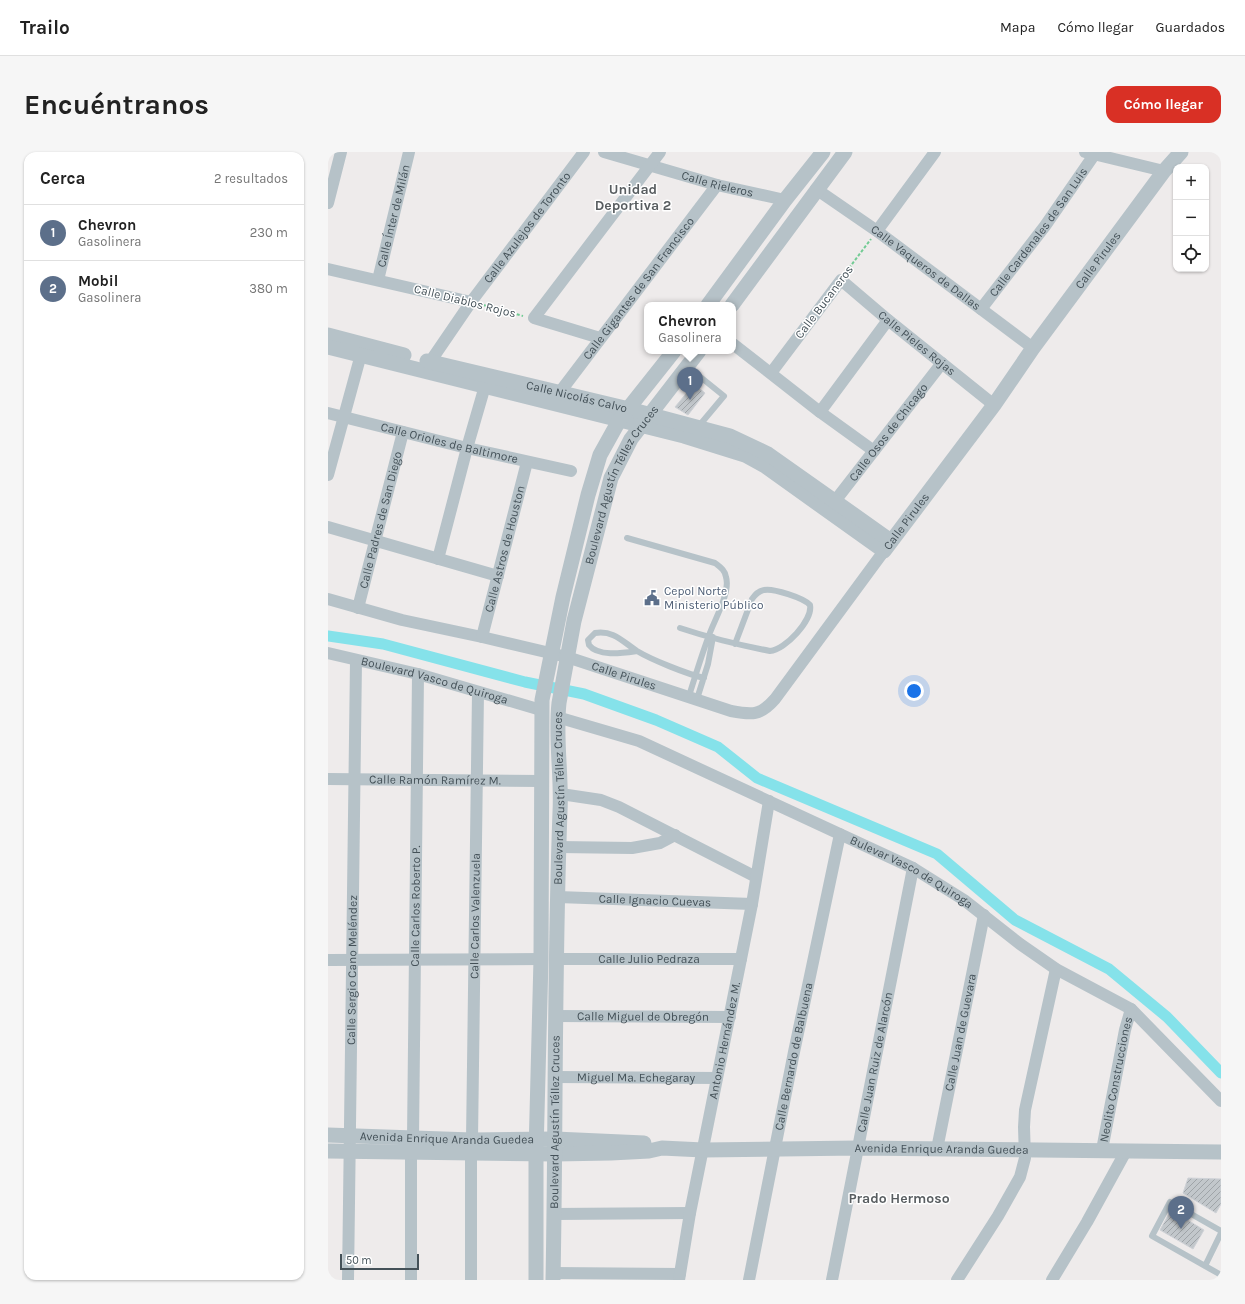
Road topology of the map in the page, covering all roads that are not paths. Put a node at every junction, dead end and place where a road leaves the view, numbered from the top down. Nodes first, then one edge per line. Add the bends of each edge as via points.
1 (341, 152) edge
2 (409, 152) edge
3 (584, 152) edge
4 (604, 152) edge
5 (660, 152) edge
6 (823, 152) edge
7 (845, 152) edge
8 (935, 152) edge
9 (1181, 152) edge
10 (1089, 153) edge
11 (650, 166) junction
12 (1164, 171) junction
13 (717, 185) junction
14 (816, 189) junction
15 (785, 200) junction
16 (328, 203) edge
17 (877, 231) junction
18 (328, 268) edge
19 (378, 280) junction
20 (841, 280) joint
21 (470, 302) junction
22 (710, 302) edge
23 (734, 302) edge
24 (981, 309) junction
25 (888, 320) junction
26 (328, 335) edge
27 (600, 338) junction
28 (736, 346) edge
29 (328, 347) edge
30 (1033, 348) junction
31 (362, 350) junction
32 (672, 354) edge
33 (697, 354) edge
34 (430, 362) junction
35 (942, 363) junction
36 (688, 367) junction
37 (771, 373) junction
38 (487, 381) junction
39 (560, 392) junction
40 (994, 405) junction
41 (820, 412) junction
42 (328, 413) edge
43 (624, 414) junction
44 (344, 417) junction
45 (645, 420) junction
46 (698, 427) junction
47 (403, 432) junction
48 (467, 448) junction
49 (874, 451) junction
50 (527, 462) junction
51 (572, 471) dead end
52 (328, 475) edge
53 (835, 501) junction
54 (328, 528) edge
55 (627, 538) dead end
56 (376, 541) junction
57 (888, 546) junction
58 (438, 559) junction
59 (498, 576) junction
60 (328, 599) edge
61 (358, 608) junction
62 (680, 628) dead end
63 (482, 637) junction
64 (710, 638) junction
65 (735, 644) junction
66 (636, 651) junction
67 (328, 653) edge
68 (551, 653) junction
69 (567, 657) junction
70 (356, 661) junction
71 (418, 674) junction
72 (695, 676) junction
73 (704, 678) junction
74 (478, 692) junction
75 (693, 698) junction
76 (542, 705) junction
77 (558, 710) junction
78 (328, 779) edge
79 (354, 779) junction
80 (477, 780) junction
81 (417, 781) junction
82 (542, 781) junction
83 (561, 794) junction
84 (769, 801) junction
85 (840, 834) junction
86 (675, 835) junction
87 (559, 847) junction
88 (914, 868) junction
89 (756, 877) junction
90 (558, 897) junction
91 (752, 904) junction
92 (984, 915) junction
93 (541, 959) junction
94 (557, 959) junction
95 (741, 959) junction
96 (328, 960) edge
97 (352, 960) junction
98 (414, 961) junction
99 (473, 961) junction
100 (1056, 969) junction
101 (1131, 1009) junction
102 (556, 1016) junction
103 (730, 1017) junction
104 (555, 1076) junction
105 (717, 1078) junction
106 (1221, 1101) edge
107 (328, 1135) edge
108 (349, 1135) junction
109 (412, 1145) junction
110 (537, 1146) junction
111 (555, 1146) junction
112 (472, 1147) junction
113 (858, 1148) junction
114 (937, 1149) junction
115 (1024, 1149) junction
116 (703, 1150) junction
117 (776, 1150) junction
118 (1102, 1150) junction
119 (328, 1151) edge
120 (1126, 1151) junction
121 (349, 1152) junction
122 (1221, 1152) edge
123 (690, 1213) junction
124 (554, 1214) junction
125 (1221, 1232) edge
126 (1205, 1266) junction
127 (1221, 1275) edge
128 (553, 1276) edge
129 (680, 1277) edge
130 (348, 1280) edge
131 (411, 1280) edge
132 (471, 1280) edge
133 (536, 1280) edge
134 (749, 1280) edge
135 (832, 1280) edge
136 (957, 1280) edge
137 (1052, 1280) edge

1 - 16 street
2 - 19 street, Calle Ínter de Milán
3 - 21 street, Calle Azulejos de Toronto
4 - 11 street, Calle Rieleros
5 - 11 street
6 - 15 street
7 - 14 street
8 - 17 street
9 - 12 street, Calle Pirules
10 - 12 street
10 - 24 street, Calle Cardenales de San Luis via 1045,226
11 - 13 street, Calle Rieleros
11 - 27 street via 534,318
12 - 30 street, Calle Pirules
13 - 15 street, Calle Rieleros
13 - 27 street, Calle Gigantes de San Francisco
14 - 17 street, Calle Vaqueros de Dallas
14 - 23 street
15 - 22 street
17 - 24 street, Calle Vaqueros de Dallas
18 - 19 street, Calle Diablos Rojos
19 - 21 street, Calle Diablos Rojos
20 - 25 street, Calle Pieles Rojas
20 - 37 street, Calle Bucaneros
21 - 34 street, Calle Azulejos de Toronto
24 - 30 street, Calle Vaqueros de Dallas
25 - 35 street, Calle Pieles Rojas
25 - 41 street
26 - 31 street, Calle Nicolás Calvo
27 - 39 street, Calle Gigantes de San Francisco
28 - 37 street
29 - 31 street, Calle Nicolás Calvo
30 - 40 street, Calle Pirules
31 - 34 street, Calle Nicolás Calvo
31 - 38 street, Calle Nicolás Calvo
31 - 44 street
32 - 43 street, Boulevard Agustín Téllez Cruces
33 - 36 street, Boulevard Agustín Téllez Cruces
34 - 38 street, Calle Nicolás Calvo
35 - 40 street, Calle Pieles Rojas
35 - 49 street, Calle Osos de Chicago
36 - 45 street, Boulevard Agustín Téllez Cruces
36 - 46 lane via 724,396
37 - 41 street
38 - 39 street, Calle Nicolás Calvo
38 - 43 street, Calle Nicolás Calvo
38 - 48 street
39 - 43 street, Calle Nicolás Calvo
40 - 57 street, Calle Pirules
41 - 49 street
42 - 44 street, Calle Orioles de Baltimore
43 - 45 street, Calle Nicolás Calvo
43 - 68 street, Boulevard Agustín Téllez Cruces via 603,450 593,474
44 - 47 street, Calle Orioles de Baltimore
44 - 52 street
45 - 46 street, Calle Nicolás Calvo
45 - 57 street, Calle Nicolás Calvo via 745,455
45 - 69 street, Boulevard Agustín Téllez Cruces via 621,456 611,478
46 - 53 street, Calle Nicolás Calvo via 752,445
47 - 48 street, Calle Orioles de Baltimore
47 - 56 street, Calle Padres de San Diego
48 - 50 street, Calle Orioles de Baltimore
48 - 58 street
49 - 53 street, Calle Osos de Chicago
50 - 51 street, Calle Orioles de Baltimore
50 - 59 street, Calle Astros de Houston
53 - 57 street, Calle Nicolás Calvo
54 - 56 street
55 - 64 lane via 693,555 722,568 727,585
56 - 58 street
56 - 61 street, Calle Padres de San Diego
57 - 75 street, Calle Pirules via 768,707 755,714 747,714
58 - 59 street
59 - 63 street, Calle Astros de Houston
60 - 61 street, Calle Pirules
61 - 63 street, Calle Pirules
62 - 64 lane
63 - 68 street, Calle Pirules
64 - 65 lane
64 - 72 lane
64 - 73 lane
65 - 65 lane via 770,651 780,648 788,643 810,616 810,605 806,600 771,589 756,593
66 - 66 lane via 627,642 609,634 595,633 588,640 594,650 623,653
66 - 72 lane
67 - 70 street, Boulevard Vasco de Quiroga
68 - 69 street, Calle Pirules
68 - 76 street, Boulevard Agustín Téllez Cruces
69 - 75 street, Calle Pirules
69 - 77 street, Boulevard Agustín Téllez Cruces
70 - 71 street, Boulevard Vasco de Quiroga
70 - 79 street, Calle Sergio Cano Meléndez
71 - 74 street, Boulevard Vasco de Quiroga
71 - 81 street, Calle Carlos Roberto P.
72 - 73 lane
72 - 75 lane
73 - 75 lane
74 - 76 street, Boulevard Vasco de Quiroga
74 - 80 street, Calle Carlos Valenzuela
76 - 82 street, Boulevard Agustín Téllez Cruces
77 - 83 street, Boulevard Agustín Téllez Cruces
77 - 84 street, Bulevar Vasco de Quiroga via 639,740
78 - 79 street, Calle Ramón Ramírez M.
79 - 81 street, Calle Ramón Ramírez M.
79 - 97 street, Calle Sergio Cano Meléndez
80 - 81 street, Calle Ramón Ramírez M.
80 - 82 street, Calle Ramón Ramírez M.
80 - 99 street, Calle Carlos Valenzuela
81 - 98 street, Calle Carlos Roberto P.
82 - 93 street, Boulevard Agustín Téllez Cruces
83 - 86 street via 601,800
83 - 87 street, Boulevard Agustín Téllez Cruces
84 - 85 street, Bulevar Vasco de Quiroga
84 - 89 street, Antonio Hernández M.
85 - 88 street, Bulevar Vasco de Quiroga
85 - 117 street, Calle Bernardo de Balbuena
86 - 87 street via 660,843 632,848
86 - 89 street
87 - 90 street, Boulevard Agustín Téllez Cruces
88 - 92 street, Bulevar Vasco de Quiroga via 937,881
88 - 113 street, Calle Juan Ruiz de Alarcón
89 - 91 street, Antonio Hernández M.
90 - 91 street, Calle Ignacio Cuevas
90 - 94 street, Boulevard Agustín Téllez Cruces
91 - 95 street, Antonio Hernández M.
92 - 100 street, Bulevar Vasco de Quiroga
92 - 114 street, Calle Juan de Guevara
93 - 99 street
93 - 110 street, Boulevard Agustín Téllez Cruces
94 - 95 street, Calle Julio Pedraza
94 - 102 street, Boulevard Agustín Téllez Cruces
95 - 103 street, Antonio Hernández M.
96 - 97 street
97 - 98 street
97 - 108 street, Calle Sergio Cano Meléndez
98 - 99 street
98 - 109 street, Calle Carlos Roberto P.
99 - 112 street, Calle Carlos Valenzuela
100 - 101 street, Bulevar Vasco de Quiroga
100 - 115 street via 1025,1110
101 - 106 street, Bulevar Vasco de Quiroga
101 - 118 street, Neolito Construcciones
102 - 103 street, Calle Miguel de Obregón
102 - 104 street, Boulevard Agustín Téllez Cruces
103 - 105 street, Antonio Hernández M.
104 - 105 street, Miguel Ma. Echegaray
104 - 111 street, Boulevard Agustín Téllez Cruces
105 - 116 street, Antonio Hernández M.
107 - 108 street, Avenida Enrique Aranda Guedea
108 - 109 street, Avenida Enrique Aranda Guedea
108 - 121 street, Calle Sergio Cano Meléndez
109 - 112 street, Avenida Enrique Aranda Guedea
109 - 121 street, Avenida Enrique Aranda Guedea
109 - 131 street, Calle Carlos Roberto P.
110 - 111 street, Avenida Enrique Aranda Guedea
110 - 112 street, Avenida Enrique Aranda Guedea
110 - 133 street, Boulevard Agustín Téllez Cruces
111 - 116 street, Avenida Enrique Aranda Guedea via 646,1143 662,1148
111 - 124 street, Boulevard Agustín Téllez Cruces
112 - 132 street, Calle Carlos Valenzuela
113 - 114 street, Avenida Enrique Aranda Guedea
113 - 117 street, Avenida Enrique Aranda Guedea
113 - 135 street, Calle Juan Ruiz de Alarcón
114 - 115 street, Avenida Enrique Aranda Guedea
115 - 118 street, Avenida Enrique Aranda Guedea
115 - 136 street via 1025,1158 1020,1177
116 - 117 street, Avenida Enrique Aranda Guedea
116 - 123 street, Antonio Hernández M.
117 - 134 street, Calle Bernardo de Balbuena
118 - 120 street, Avenida Enrique Aranda Guedea
119 - 121 street, Avenida Enrique Aranda Guedea
120 - 122 street, Avenida Enrique Aranda Guedea
120 - 137 street
121 - 130 street, Calle Sergio Cano Meléndez
123 - 124 street
123 - 129 street, Antonio Hernández M.
124 - 128 street, Boulevard Agustín Téllez Cruces
125 - 126 lane
125 - 126 lane via 1170,1202 1152,1236
126 - 127 lane
128 - 129 street

